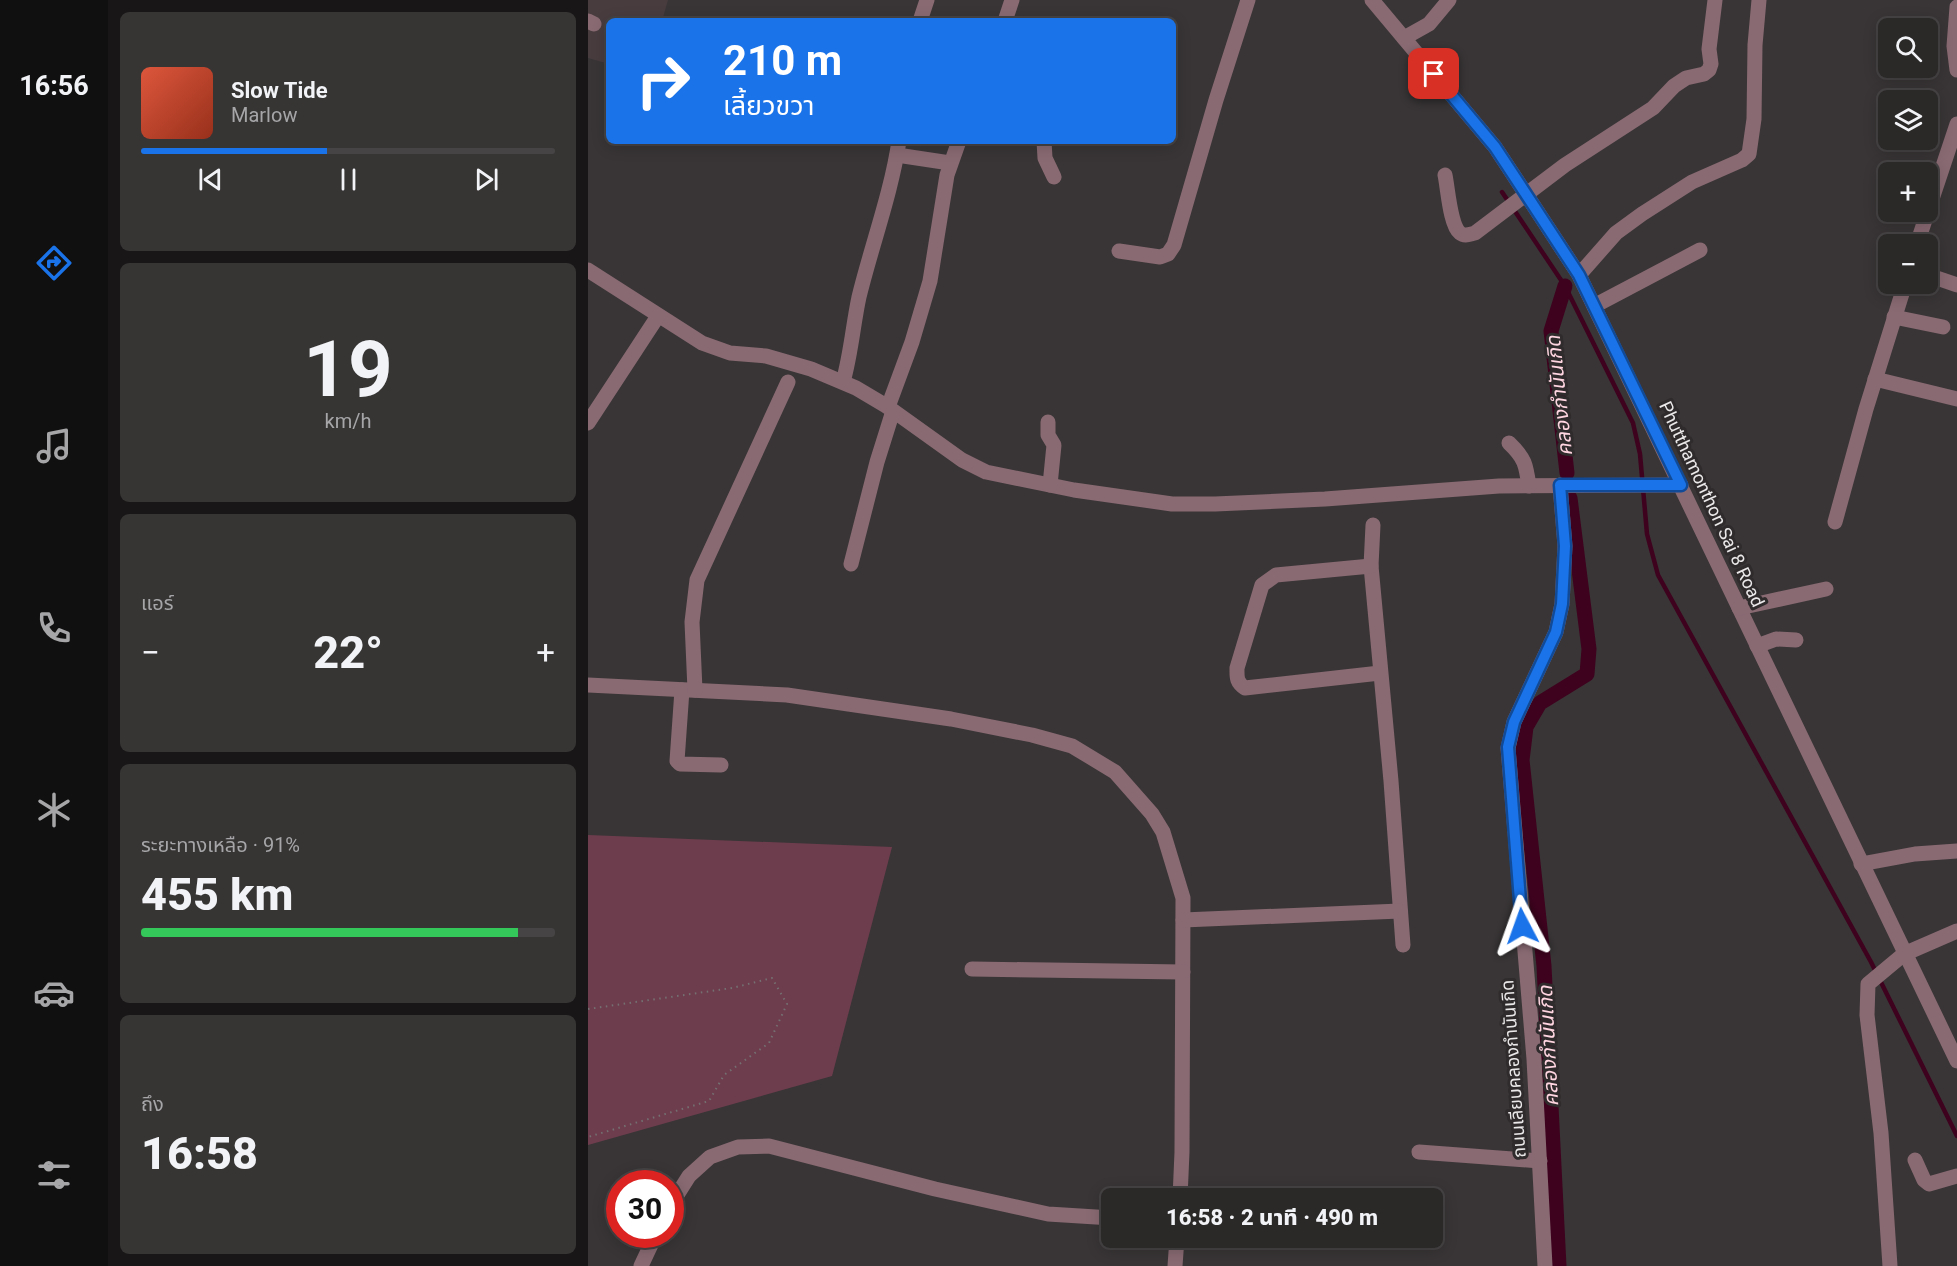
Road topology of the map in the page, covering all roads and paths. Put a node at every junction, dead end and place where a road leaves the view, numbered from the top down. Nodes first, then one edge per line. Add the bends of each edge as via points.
1 (927, 0) edge
2 (1012, 0) edge
3 (1248, 0) edge
4 (1372, 0) edge
5 (1449, 0) edge
6 (1715, 0) edge
7 (1759, 0) edge
8 (1957, 7) edge
9 (921, 18) edge
10 (1006, 18) edge
11 (1404, 38) junction
12 (1957, 70) edge
13 (1957, 124) edge
14 (958, 144) edge
15 (1044, 144) edge
16 (898, 148) edge
17 (950, 163) junction
18 (1445, 175) dead end
19 (1054, 177) dead end
20 (1527, 195) junction
21 (1920, 234) edge
22 (1700, 250) dead end
23 (1119, 251) dead end
24 (588, 270) edge
25 (1579, 275) junction
26 (1938, 278) edge
27 (1957, 285) edge
28 (1902, 294) edge
29 (1594, 306) junction
30 (658, 316) junction
31 (1894, 317) junction
32 (1943, 327) dead end
33 (1875, 379) junction
34 (788, 382) dead end
35 (843, 382) junction
36 (1957, 399) edge
37 (890, 409) junction
38 (1047, 422) dead end
39 (588, 423) edge
40 (1509, 443) dead end
41 (1050, 485) junction
42 (1560, 485) junction
43 (1681, 485) junction
44 (1529, 486) junction
45 (1835, 522) dead end
46 (1373, 525) dead end
47 (851, 564) dead end
48 (1371, 566) junction
49 (1826, 588) dead end
50 (1739, 608) junction
51 (1796, 640) dead end
52 (1757, 646) junction
53 (1380, 673) junction
54 (588, 685) edge
55 (688, 690) junction
56 (721, 765) dead end
57 (1957, 851) edge
58 (1861, 864) junction
59 (1400, 911) junction
60 (1183, 920) junction
61 (1957, 931) edge
62 (1403, 945) dead end
63 (1904, 954) junction
64 (972, 969) dead end
65 (1183, 972) junction
66 (588, 1009) edge
67 (1957, 1061) edge
68 (588, 1137) edge
69 (1419, 1152) dead end
70 (1916, 1160) dead end
71 (1540, 1161) junction
72 (1957, 1176) edge
73 (684, 1184) edge
74 (1180, 1188) edge
75 (1101, 1217) edge
76 (649, 1248) edge
77 (1176, 1248) edge
78 (641, 1266) edge
79 (1175, 1266) edge
80 (1545, 1266) edge
81 (1890, 1266) edge

1 - 9 street
2 - 10 street
3 - 23 street via 1174,245 1160,257
4 - 11 street, Phutthamonthon Sai 8 Road
5 - 11 street via 1429,24
6 - 20 street via 1709,70 1674,86 1653,108 1565,165
7 - 25 street via 1749,154 1692,182 1642,214 1616,233
8 - 12 street
11 - 20 street, Phutthamonthon Sai 8 Road via 1495,147
13 - 21 street
14 - 17 street
15 - 19 street via 1045,158
16 - 17 street
16 - 35 street via 859,299
17 - 37 street via 930,281
18 - 20 street via 1454,223 1465,236 1475,233
20 - 25 street, Phutthamonthon Sai 8 Road
22 - 29 street
24 - 30 street
25 - 29 street, Phutthamonthon Sai 8 Road
26 - 27 street
28 - 31 street
29 - 43 street, Phutthamonthon Sai 8 Road
30 - 35 street via 702,343 729,353 766,356
30 - 39 street
31 - 32 street
31 - 33 street
33 - 36 street
33 - 45 street
34 - 55 street via 697,580
35 - 37 street
37 - 41 street via 962,460 986,472
37 - 47 street
38 - 41 street via 1054,445
40 - 44 street via 1523,458
41 - 44 street via 1172,504
42 - 43 street
42 - 44 street
42 - 71 street, ถนนเลียบคลองกำนันเกิด via 1565,546 1562,604 1556,632 1514,722 1508,747
43 - 50 street, Phutthamonthon Sai 8 Road
46 - 48 street
48 - 53 street
48 - 53 street via 1276,575 1267,580 1252,616 1237,679 1245,688
49 - 50 street
50 - 52 street, Phutthamonthon Sai 8 Road
51 - 52 street via 1776,639
52 - 58 street, Phutthamonthon Sai 8 Road
53 - 59 street
54 - 55 street
55 - 56 street via 677,761
55 - 60 street via 787,695 951,719 1072,746 1115,772 1152,814 1173,859 1183,898
57 - 58 street
58 - 63 street, Phutthamonthon Sai 8 Road
59 - 60 street
59 - 62 street
60 - 65 street
61 - 63 street
63 - 67 street, Phutthamonthon Sai 8 Road
63 - 81 street via 1868,984 1867,1016 1881,1132
64 - 65 street
65 - 74 street
66 - 68 path via 732,988 772,978 787,1004 769,1043 724,1075 709,1101
69 - 71 street
70 - 72 street via 1929,1184
71 - 80 street, ถนนเลียบคลองกำนันเกิด
73 - 75 street via 710,1157 738,1148 769,1146 1047,1214
76 - 78 street
77 - 79 street

